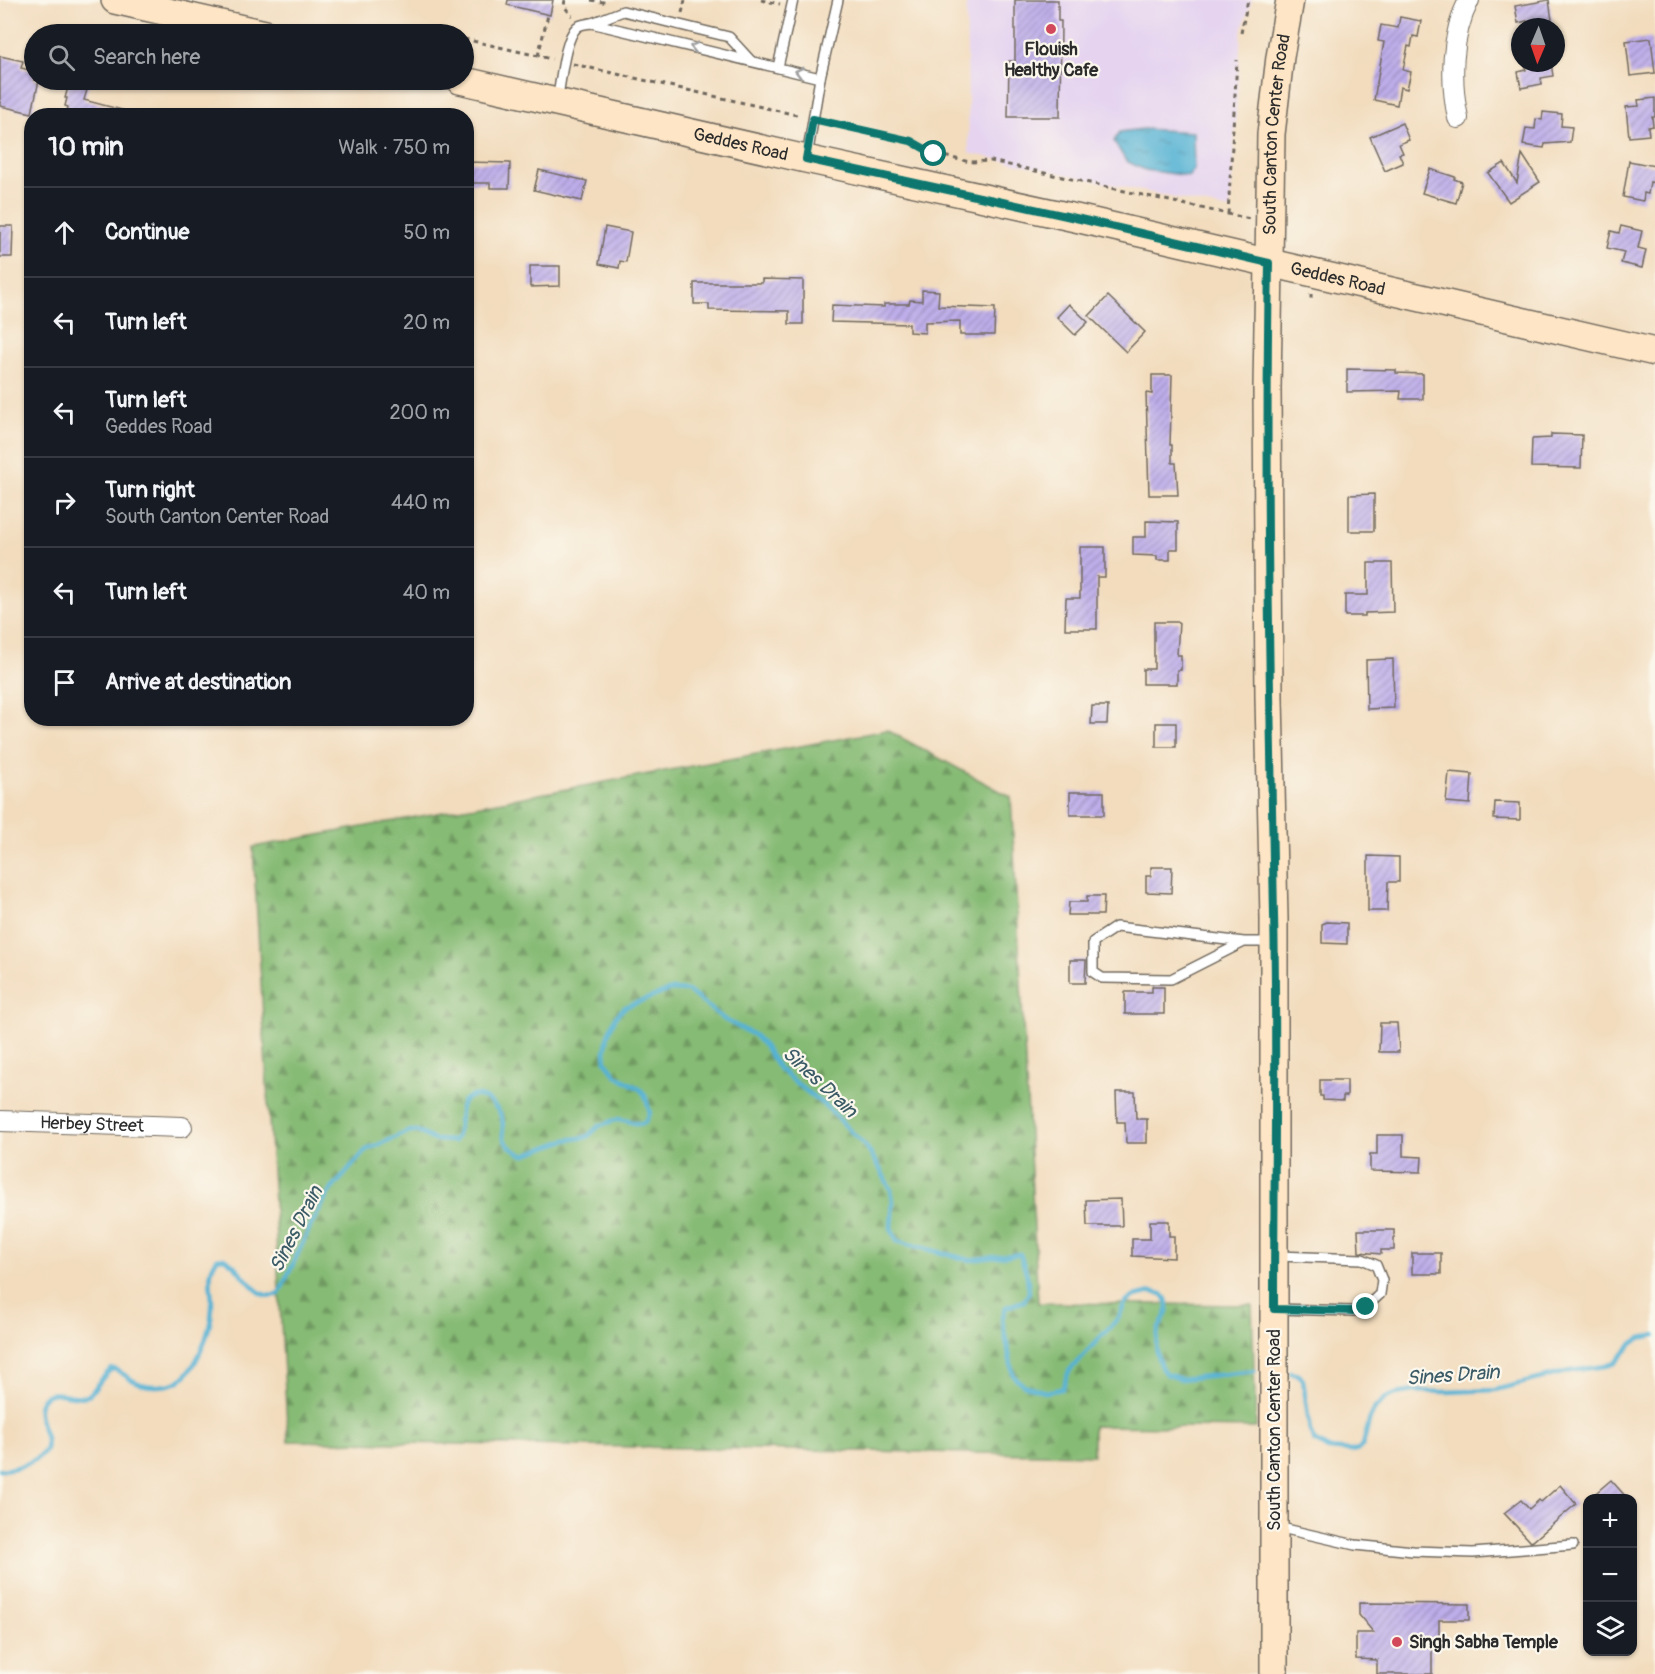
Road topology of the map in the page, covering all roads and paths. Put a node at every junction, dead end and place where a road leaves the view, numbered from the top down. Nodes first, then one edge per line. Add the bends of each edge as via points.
1 (115, 0) edge
2 (565, 0) edge
3 (686, 0) edge
4 (761, 0) edge
5 (793, 0) edge
6 (838, 0) edge
7 (1248, 0) edge
8 (1290, 0) edge
9 (1469, 0) edge
10 (779, 4) dead end
11 (548, 15) dead end
12 (682, 16) dead end
13 (573, 18) dead end
14 (591, 23) junction
15 (221, 24) edge
16 (1241, 33) dead end
17 (474, 41) edge
18 (538, 56) junction
19 (1237, 60) dead end
20 (751, 61) junction
21 (565, 62) junction
22 (778, 67) junction
23 (820, 78) junction
24 (474, 83) edge
25 (557, 102) junction
26 (1458, 118) dead end
27 (813, 119) junction
28 (806, 159) junction
29 (1228, 214) junction
30 (1238, 216) dead end
31 (1269, 263) junction
32 (1655, 352) edge
33 (1244, 942) junction
34 (1274, 942) junction
35 (0, 1121) edge
36 (182, 1127) dead end
37 (1274, 1256) junction
38 (1274, 1309) junction
39 (1274, 1526) junction
40 (1573, 1545) dead end
41 (1274, 1674) edge

1 - 15 main road
2 - 13 path via 564,6
3 - 12 path
4 - 10 path
5 - 22 lane
6 - 23 lane
7 - 16 path
8 - 31 main road, South Canton Center Road via 1271,134
9 - 26 street via 1460,22 1452,77
11 - 18 path
20 -> 14 lane
14 - 20 lane via 622,11 729,37
14 - 21 lane via 579,25 572,33
17 - 18 path
18 - 21 path
19 - 29 path
20 - 22 lane
21 - 25 lane
21 - 27 path
23 -> 22 lane
23 - 27 lane
24 - 25 main road, Geddes Road
25 - 28 main road, Geddes Road
27 - 28 lane
27 - 29 path via 911,141 934,154 970,162 991,161
28 - 31 main road, Geddes Road
29 - 30 path
31 - 32 main road, Geddes Road
31 - 34 main road, South Canton Center Road via 1269,698
33 - 33 lane via 1116,927 1093,942 1093,972 1102,978 1171,979
33 - 34 lane
34 - 37 main road, South Canton Center Road
35 - 36 street, Herbey Street
37 - 38 main road, South Canton Center Road
37 - 38 lane via 1362,1259 1376,1265 1382,1280 1380,1294 1366,1307 1354,1311
38 - 39 main road, South Canton Center Road
39 - 40 lane via 1355,1545 1413,1551 1473,1553
39 - 41 main road, South Canton Center Road

